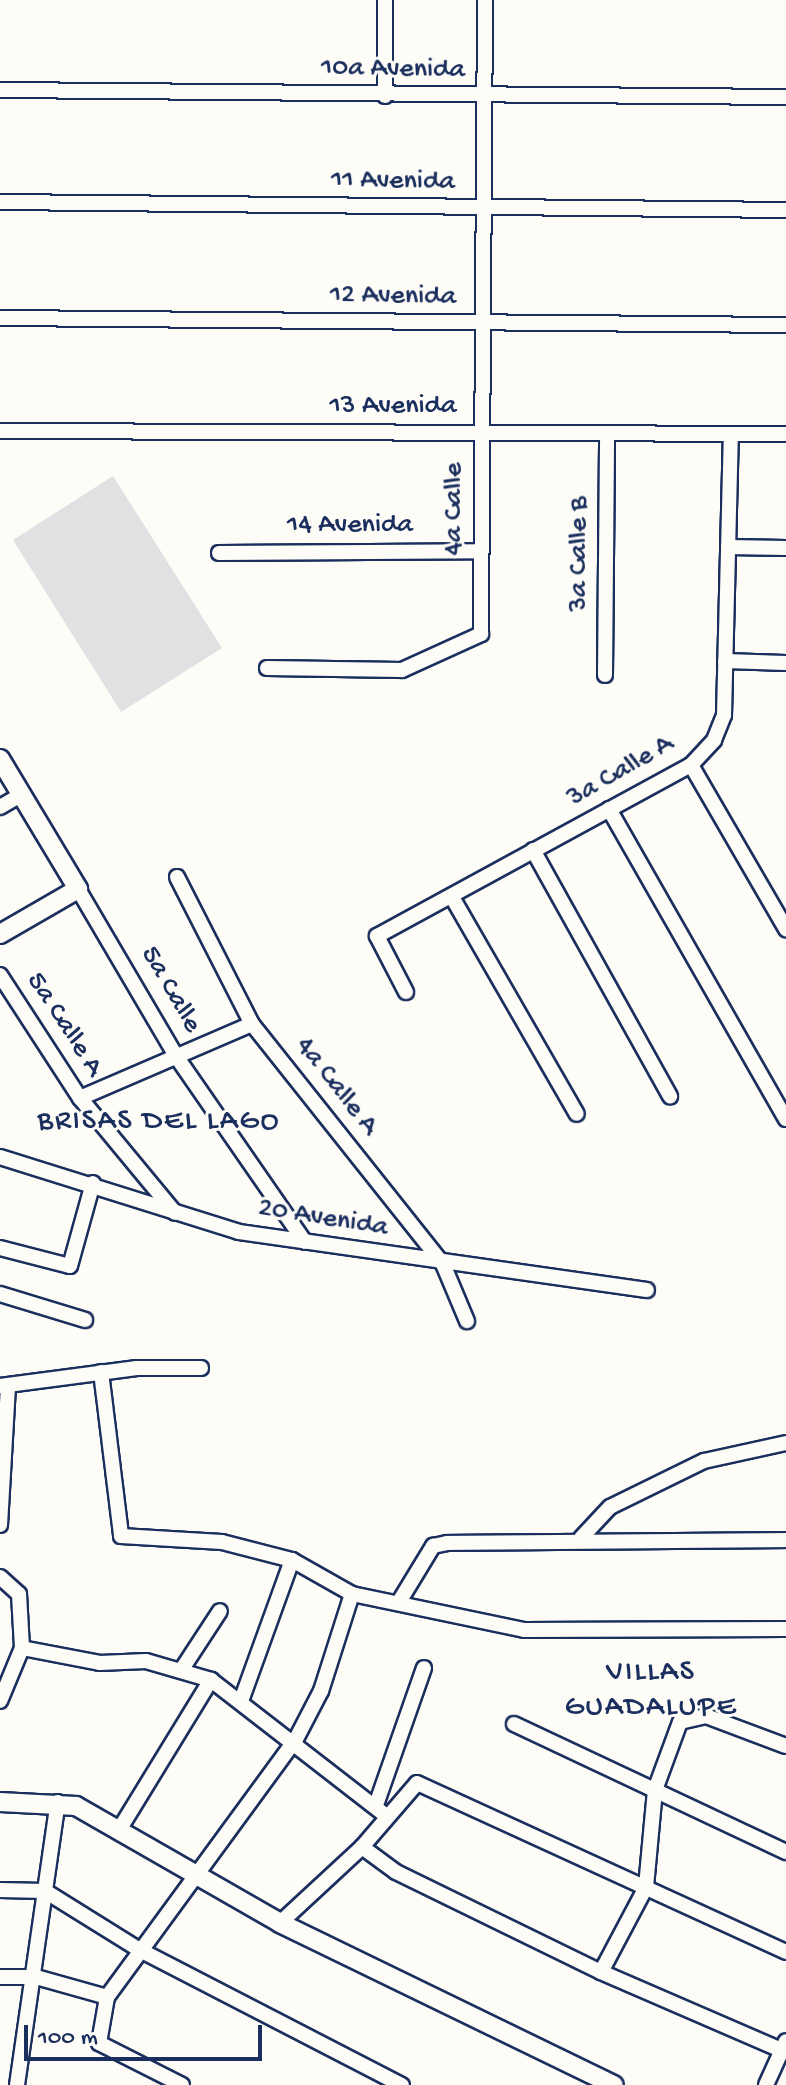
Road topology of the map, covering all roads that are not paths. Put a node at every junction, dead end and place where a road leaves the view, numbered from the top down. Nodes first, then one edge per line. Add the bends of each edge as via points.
1 (385, 0) edge
2 (485, 0) edge
3 (0, 90) edge
4 (385, 96) junction
5 (484, 97) junction
6 (786, 97) edge
7 (0, 202) edge
8 (483, 210) junction
9 (786, 210) edge
10 (0, 318) edge
11 (482, 324) junction
12 (786, 325) edge
13 (0, 431) edge
14 (481, 433) junction
15 (607, 434) junction
16 (731, 434) junction
17 (786, 434) edge
18 (728, 547) junction
19 (786, 548) edge
20 (481, 551) junction
21 (219, 553) dead end
22 (725, 661) junction
23 (786, 663) edge
24 (267, 668) dead end
25 (605, 675) dead end
26 (0, 759) edge
27 (691, 765) junction
28 (21, 795) junction
29 (0, 807) edge
30 (609, 809) junction
31 (533, 850) junction
32 (177, 877) dead end
33 (78, 889) junction
34 (452, 897) junction
35 (786, 929) edge
36 (0, 934) edge
37 (0, 975) edge
38 (406, 992) dead end
39 (252, 1024) junction
40 (176, 1056) junction
41 (670, 1096) dead end
42 (80, 1098) junction
43 (577, 1114) dead end
44 (786, 1119) edge
45 (0, 1157) edge
46 (93, 1183) junction
47 (176, 1214) junction
48 (305, 1242) junction
49 (0, 1248) edge
50 (443, 1264) junction
51 (647, 1290) dead end
52 (0, 1294) edge
53 (85, 1320) dead end
54 (467, 1321) dead end
55 (201, 1368) dead end
56 (101, 1372) junction
57 (4, 1386) edge
58 (786, 1443) edge
59 (0, 1525) edge
60 (581, 1538) junction
61 (786, 1540) edge
62 (292, 1560) junction
63 (0, 1577) edge
64 (352, 1594) junction
65 (399, 1602) junction
66 (220, 1611) dead end
67 (786, 1629) edge
68 (22, 1648) junction
69 (424, 1668) dead end
70 (182, 1669) junction
71 (211, 1680) junction
72 (0, 1701) edge
73 (241, 1701) junction
74 (514, 1724) dead end
75 (296, 1739) junction
76 (786, 1746) edge
77 (655, 1790) junction
78 (0, 1802) edge
79 (58, 1802) junction
80 (380, 1810) junction
81 (119, 1830) junction
82 (362, 1847) junction
83 (786, 1852) edge
84 (199, 1877) junction
85 (646, 1887) junction
86 (0, 1890) edge
87 (45, 1891) junction
88 (280, 1923) junction
89 (138, 1949) junction
90 (786, 1952) edge
91 (601, 1972) junction
92 (0, 1977) edge
93 (36, 1977) junction
94 (107, 1997) junction
95 (785, 2048) edge
96 (10, 2076) edge
97 (182, 2085) edge
98 (402, 2085) edge
99 (614, 2085) edge
100 (766, 2085) edge

1 - 4 street
2 - 5 street, 4a Calle
3 - 4 street, 10a Avenida
4 - 5 street, 10a Avenida
5 - 6 street, 10a Avenida
5 - 8 street, 4a Calle
7 - 8 street, 11 Avenida
8 - 9 street, 11 Avenida
8 - 11 street, 4a Calle
10 - 11 street, 12 Avenida
11 - 12 street, 12 Avenida
11 - 14 street, 4a Calle
13 - 14 street, 13 Avenida
14 - 15 street, 13 Avenida
14 - 20 street, 4a Calle
15 - 16 street, 13 Avenida
15 - 25 street, 3a Calle B
16 - 17 street, 13 Avenida
16 - 18 street, 3a Calle A
18 - 19 street
18 - 22 street, 3a Calle A
20 - 21 street, 14 Avenida
20 - 24 street, 4a Calle via 481,634 402,670
22 - 23 street
22 - 27 street, 3a Calle A via 724,715
26 - 28 street, 5a Calle
27 - 30 street, 3a Calle A
27 - 35 street
28 - 29 street
28 - 33 street, 5a Calle
30 - 31 street, 3a Calle A
30 - 44 street
31 - 34 street, 3a Calle A
31 - 41 street
32 - 39 street, 4a Calle A
33 - 36 street
33 - 40 street, 5a Calle
34 - 38 street, 3a Calle A via 377,936
34 - 43 street
37 - 42 street, 5a Calle A
39 - 40 street
39 - 50 street, 4a Calle A
40 - 42 street
40 - 48 street, 5a Calle
42 - 47 street, 5a Calle A
45 - 46 street, 20 Avenida
46 - 47 street, 20 Avenida
46 - 49 street via 70,1266
47 - 48 street, 20 Avenida
48 - 50 street, 20 Avenida
50 - 51 street, 20 Avenida
50 - 54 street, 4a Calle A
52 - 53 street
55 - 56 street
56 - 57 street
56 - 62 street via 121,1536 222,1542
57 - 59 street
58 - 60 street via 704,1461 610,1507
60 - 61 street
60 - 65 street via 433,1546
62 - 64 street
62 - 73 street
63 - 68 street via 19,1594
64 - 65 street
64 - 75 street via 321,1691
65 - 67 street via 524,1630
66 - 70 street
68 - 70 street
68 - 72 street
69 - 80 street
70 - 71 street
71 - 73 street
71 - 81 street
73 - 75 street
74 - 77 street
75 - 80 street
75 - 84 street
76 - 77 street via 691,1715 680,1722
77 - 83 street
77 - 85 street
78 - 79 street
79 - 81 street
79 - 87 street
80 - 82 street
80 - 85 street via 407,1788 432,1785
81 - 84 street
82 - 88 street
82 - 91 street via 396,1872
84 - 88 street
84 - 89 street
85 - 90 street
85 - 91 street
86 - 87 street
87 - 89 street
87 - 93 street
88 - 99 street
89 - 94 street
89 - 98 street
91 - 95 street
92 - 93 street
93 - 94 street
93 - 96 street
94 - 97 street via 99,2043
95 - 100 street

